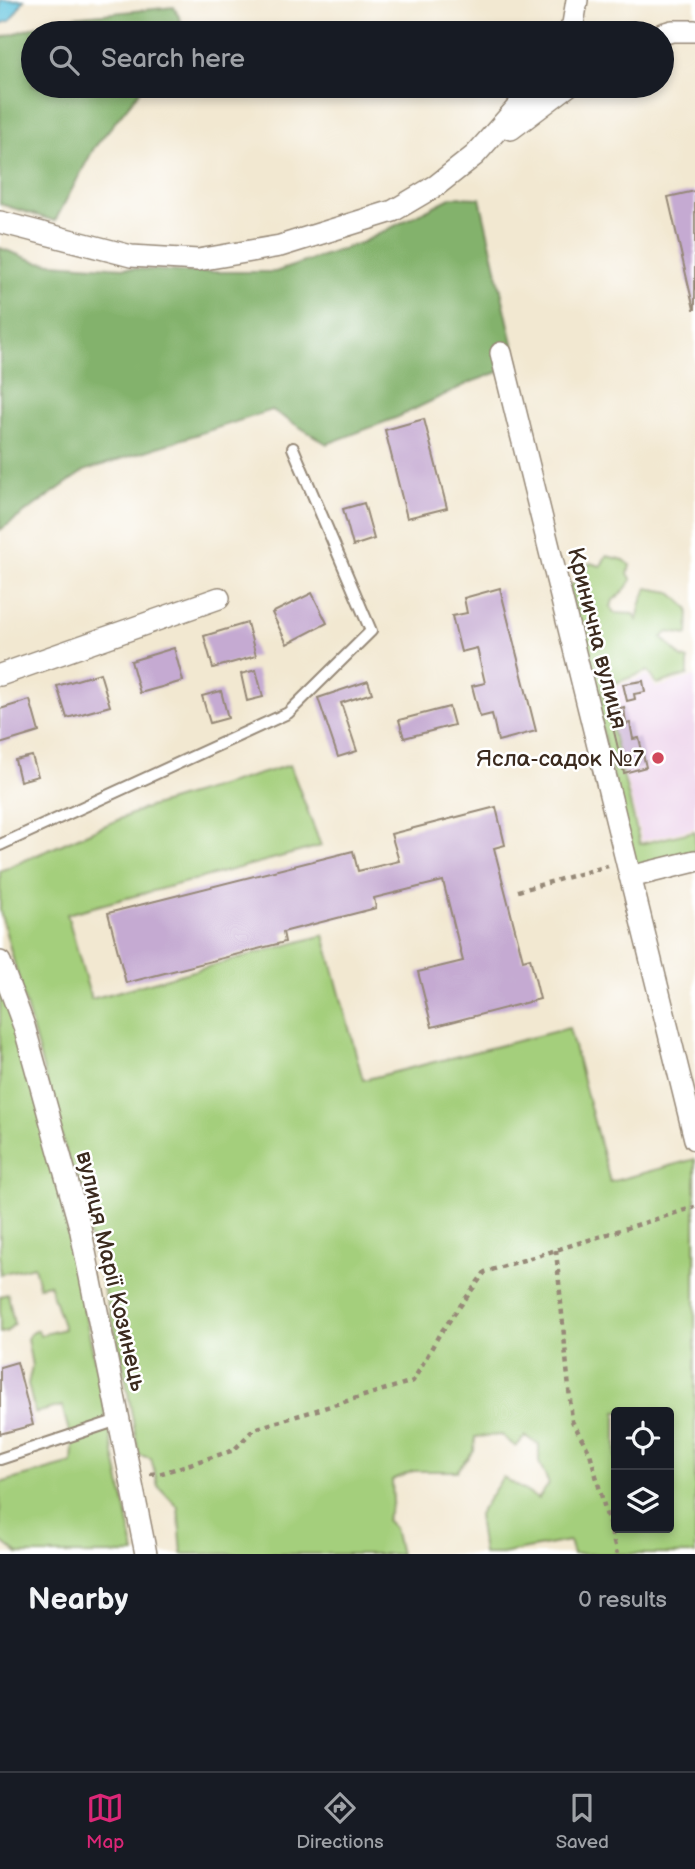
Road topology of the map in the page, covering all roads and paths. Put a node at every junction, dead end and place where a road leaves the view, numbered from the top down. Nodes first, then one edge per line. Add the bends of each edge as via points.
1 (576, 0) edge
2 (573, 21) edge
3 (674, 31) edge
4 (695, 32) edge
5 (525, 98) edge
6 (552, 98) edge
7 (475, 155) junction
8 (0, 222) edge
9 (501, 353) dead end
10 (293, 448) dead end
11 (219, 598) dead end
12 (0, 675) edge
13 (0, 845) edge
14 (695, 861) edge
15 (628, 869) junction
16 (518, 891) dead end
17 (0, 962) edge
18 (695, 1139) edge
19 (695, 1207) edge
20 (556, 1250) junction
21 (118, 1420) junction
22 (0, 1459) edge
23 (132, 1475) junction
24 (146, 1554) edge
25 (617, 1554) edge

1 - 2 street
3 - 4 street
5 - 7 street
6 - 7 street
7 - 8 street via 393,211 280,246 198,260 131,256
9 - 15 street, Кринична вулиця
10 - 13 lane via 371,631 288,713
11 - 12 street
14 - 15 street
15 - 16 path
15 - 18 street, Кринична вулиця
17 - 21 street, вулиця Марії Козинець via 24,1026 80,1227
19 - 20 path
20 - 23 path via 485,1272 439,1335 413,1381 254,1429 234,1450 162,1473
20 - 25 path via 572,1421 590,1453
21 - 22 lane
21 - 23 street, вулиця Марії Козинець
23 - 24 street, вулиця Марії Козинець

